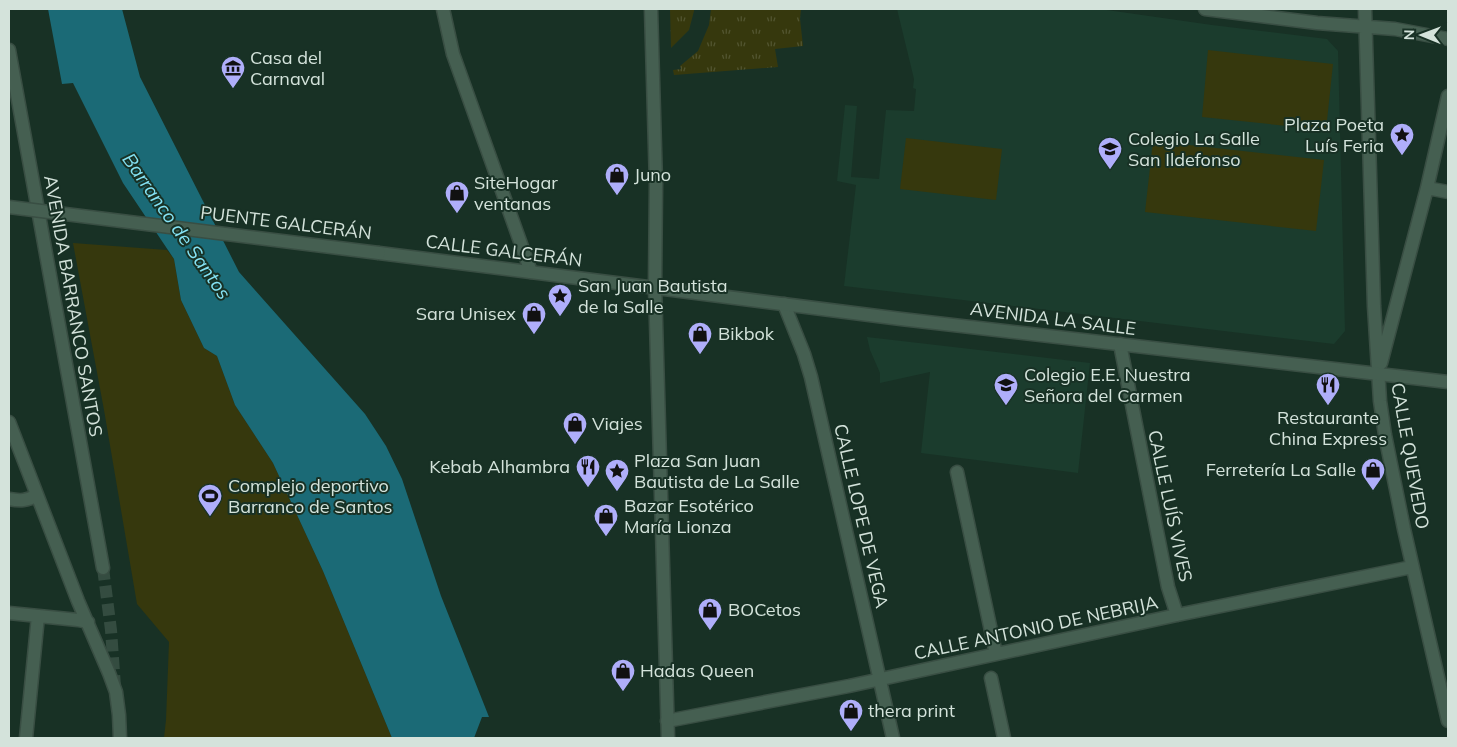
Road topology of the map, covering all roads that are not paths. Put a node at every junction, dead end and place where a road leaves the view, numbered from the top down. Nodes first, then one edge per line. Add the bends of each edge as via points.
1 (443, 9) edge
2 (651, 9) edge
3 (1205, 9) edge
4 (1366, 9) edge
5 (1366, 26) junction
6 (1448, 39) edge
7 (9, 50) edge
8 (1448, 96) edge
9 (1427, 188) junction
10 (1448, 192) edge
11 (9, 207) edge
12 (380, 253) joint
13 (531, 272) junction
14 (655, 288) junction
15 (784, 304) junction
16 (1120, 344) junction
17 (1378, 373) junction
18 (1448, 382) edge
19 (9, 422) edge
20 (957, 472) dead end
21 (37, 495) junction
22 (9, 499) edge
23 (1412, 567) junction
24 (102, 568) tunnel mouth
25 (9, 613) edge
26 (1177, 615) junction
27 (38, 616) junction
28 (88, 622) junction
29 (996, 654) junction
30 (991, 678) dead end
31 (879, 680) junction
32 (667, 721) junction
33 (1448, 721) edge
34 (26, 738) edge
35 (120, 738) edge
36 (668, 738) edge
37 (893, 738) edge
38 (1004, 738) edge

1 - 13 street via 452,54
2 - 14 street
3 - 5 street
4 - 5 street, CALLE QUEVEDO
5 - 6 street
5 - 17 street, CALLE QUEVEDO
7 - 24 street, AVENIDA BARRANCO SANTOS
8 - 9 street
9 - 10 street
9 - 17 street
11 - 12 street, PUENTE GALCERÁN, bridge
12 - 13 street, CALLE GALCERÁN
13 - 14 street, CALLE GALCERÁN
14 - 15 street, AVENIDA LA SALLE
14 - 32 street
15 - 16 street, AVENIDA LA SALLE
15 - 31 street, CALLE LOPE DE VEGA via 811,376
16 - 17 street, AVENIDA LA SALLE
16 - 26 street, CALLE LUÍS VIVES via 1168,587
17 - 18 street, AVENIDA LA SALLE
17 - 23 street, CALLE QUEVEDO via 1385,435
19 - 21 street
20 - 29 street
21 - 22 street via 20,501
21 - 28 street
23 - 26 street, CALLE ANTONIO DE NEBRIJA
23 - 33 street, CALLE QUEVEDO
25 - 27 street
26 - 29 street, CALLE ANTONIO DE NEBRIJA
27 - 28 street
27 - 34 street
28 - 35 street via 116,692
29 - 31 street, CALLE ANTONIO DE NEBRIJA
30 - 38 street
31 - 32 street, CALLE ANTONIO DE NEBRIJA
31 - 37 street, CALLE LOPE DE VEGA
32 - 36 street

